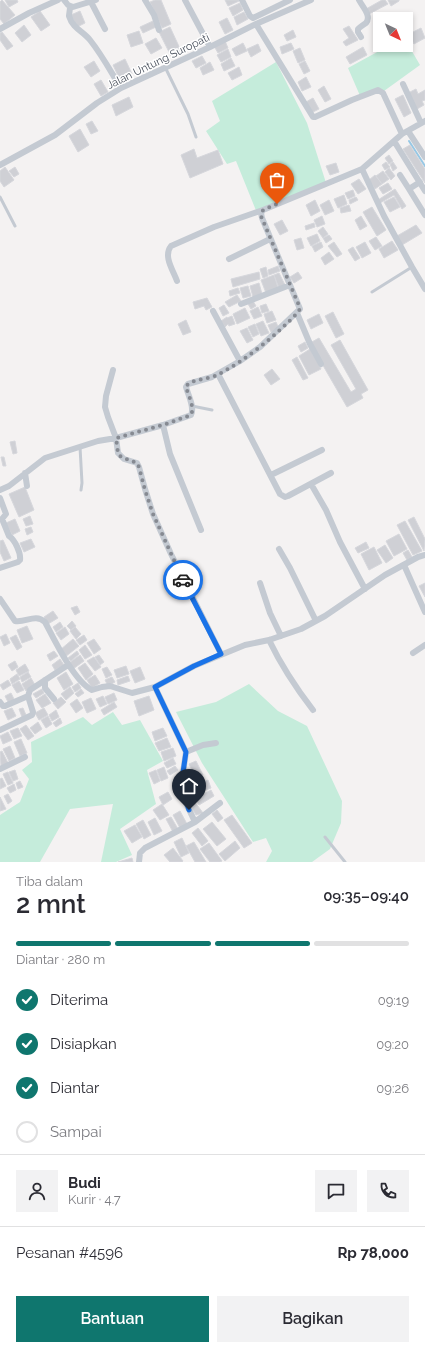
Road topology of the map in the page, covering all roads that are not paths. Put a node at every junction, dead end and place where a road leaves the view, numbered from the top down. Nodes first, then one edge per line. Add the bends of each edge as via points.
1 (58, 0) edge
2 (64, 0) edge
3 (145, 0) edge
4 (185, 0) edge
5 (242, 0) edge
6 (311, 0) edge
7 (359, 0) edge
8 (93, 1) edge
9 (286, 1) edge
10 (70, 7) junction
11 (256, 24) junction
12 (0, 29) edge
13 (105, 29) dead end
14 (159, 30) dead end
15 (361, 37) dead end
16 (210, 47) junction
17 (165, 67) junction
18 (403, 84) dead end
19 (121, 88) junction
20 (423, 122) edge
21 (408, 131) junction
22 (402, 134) junction
23 (196, 137) dead end
24 (394, 141) junction
25 (425, 157) edge
26 (0, 165) edge
27 (362, 169) junction
28 (400, 175) dead end
29 (420, 182) junction
30 (409, 189) junction
31 (425, 191) edge
32 (0, 197) edge
33 (263, 210) junction
34 (425, 216) edge
35 (15, 226) dead end
36 (270, 239) junction
37 (229, 259) dead end
38 (412, 268) junction
39 (177, 281) dead end
40 (290, 285) junction
41 (425, 289) edge
42 (372, 292) dead end
43 (241, 304) dead end
44 (213, 311) dead end
45 (297, 313) junction
46 (240, 361) junction
47 (321, 364) dead end
48 (113, 370) dead end
49 (218, 374) junction
50 (192, 406) junction
51 (212, 410) dead end
52 (163, 425) junction
53 (116, 438) junction
54 (80, 447) junction
55 (322, 450) dead end
56 (25, 473) junction
57 (331, 474) dead end
58 (271, 475) junction
59 (311, 484) junction
60 (27, 486) dead end
61 (0, 490) edge
62 (80, 490) dead end
63 (0, 498) edge
64 (201, 530) dead end
65 (279, 549) dead end
66 (425, 555) edge
67 (404, 565) junction
68 (0, 568) edge
69 (260, 583) dead end
70 (365, 589) junction
71 (0, 599) edge
72 (425, 612) edge
73 (316, 621) junction
74 (281, 636) junction
75 (269, 640) junction
76 (425, 645) edge
77 (413, 653) dead end
78 (221, 654) junction
79 (68, 665) junction
80 (45, 680) junction
81 (155, 687) junction
82 (28, 696) junction
83 (54, 699) dead end
84 (0, 702) edge
85 (314, 710) dead end
86 (0, 730) edge
87 (216, 743) dead end
88 (186, 752) junction
89 (25, 756) dead end
90 (0, 769) edge
91 (220, 803) dead end
92 (195, 822) junction
93 (325, 837) dead end
94 (139, 862) edge
95 (345, 862) edge

1 - 12 street
2 - 10 street
3 - 14 street via 154,14
4 - 16 street
5 - 9 street via 253,18
6 - 11 street, Jalan Untung Suropati
7 - 15 street via 368,16 366,22 358,29
8 - 10 street
8 - 13 street
10 - 19 street via 69,15 74,26 95,48
11 - 16 street, Jalan Untung Suropati
11 - 22 street via 313,117 378,90 383,93
16 - 17 street, Jalan Untung Suropati
17 - 19 street, Jalan Untung Suropati
17 - 23 lane
18 - 20 street
19 - 26 street, Jalan Untung Suropati via 55,135
20 - 21 street
21 - 22 street
21 - 25 street
22 - 24 street
24 - 27 street
24 - 29 street
27 - 33 street
27 - 38 street
28 - 30 street
29 - 30 street
29 - 31 street
30 - 34 street
32 - 35 lane
33 - 36 street via 261,216
33 - 39 street via 214,227 171,246 168,257
36 - 37 street
36 - 40 street
38 - 41 street
38 - 42 lane
40 - 43 street
40 - 45 street via 300,308
44 - 46 street
45 - 46 street via 260,347
45 - 47 street
46 - 49 street
48 - 53 street via 105,407
49 - 50 street via 188,384 186,387
49 - 58 street
50 - 51 lane
50 - 52 street via 191,415
52 - 53 street
52 - 64 street via 170,454
53 - 54 street
53 - 78 street via 121,457 137,463 139,467 149,502 168,547
54 - 56 street via 44,458
54 - 62 lane
55 - 58 street
56 - 60 street
56 - 61 street
57 - 59 street
58 - 59 street via 280,494 285,497
59 - 70 street
63 - 68 street via 6,514 2,519 21,556 18,562
65 - 73 street
66 - 67 street
67 - 70 street
67 - 72 street
69 - 74 street
70 - 73 street
71 - 79 street via 14,621 34,618 43,620
73 - 74 street
74 - 75 street
75 - 78 street
75 - 85 street via 281,665
76 - 77 street
78 - 81 street
79 - 80 street
79 - 81 street via 87,688 92,690 110,686 132,693
80 - 82 street via 30,690
80 - 83 street via 45,688
81 - 88 street
82 - 84 street via 5,706
82 - 86 street via 34,712 32,715
87 - 88 street
88 - 92 street via 181,786
89 - 90 street
91 - 92 street
92 - 94 street via 145,848 140,853
93 - 95 lane

